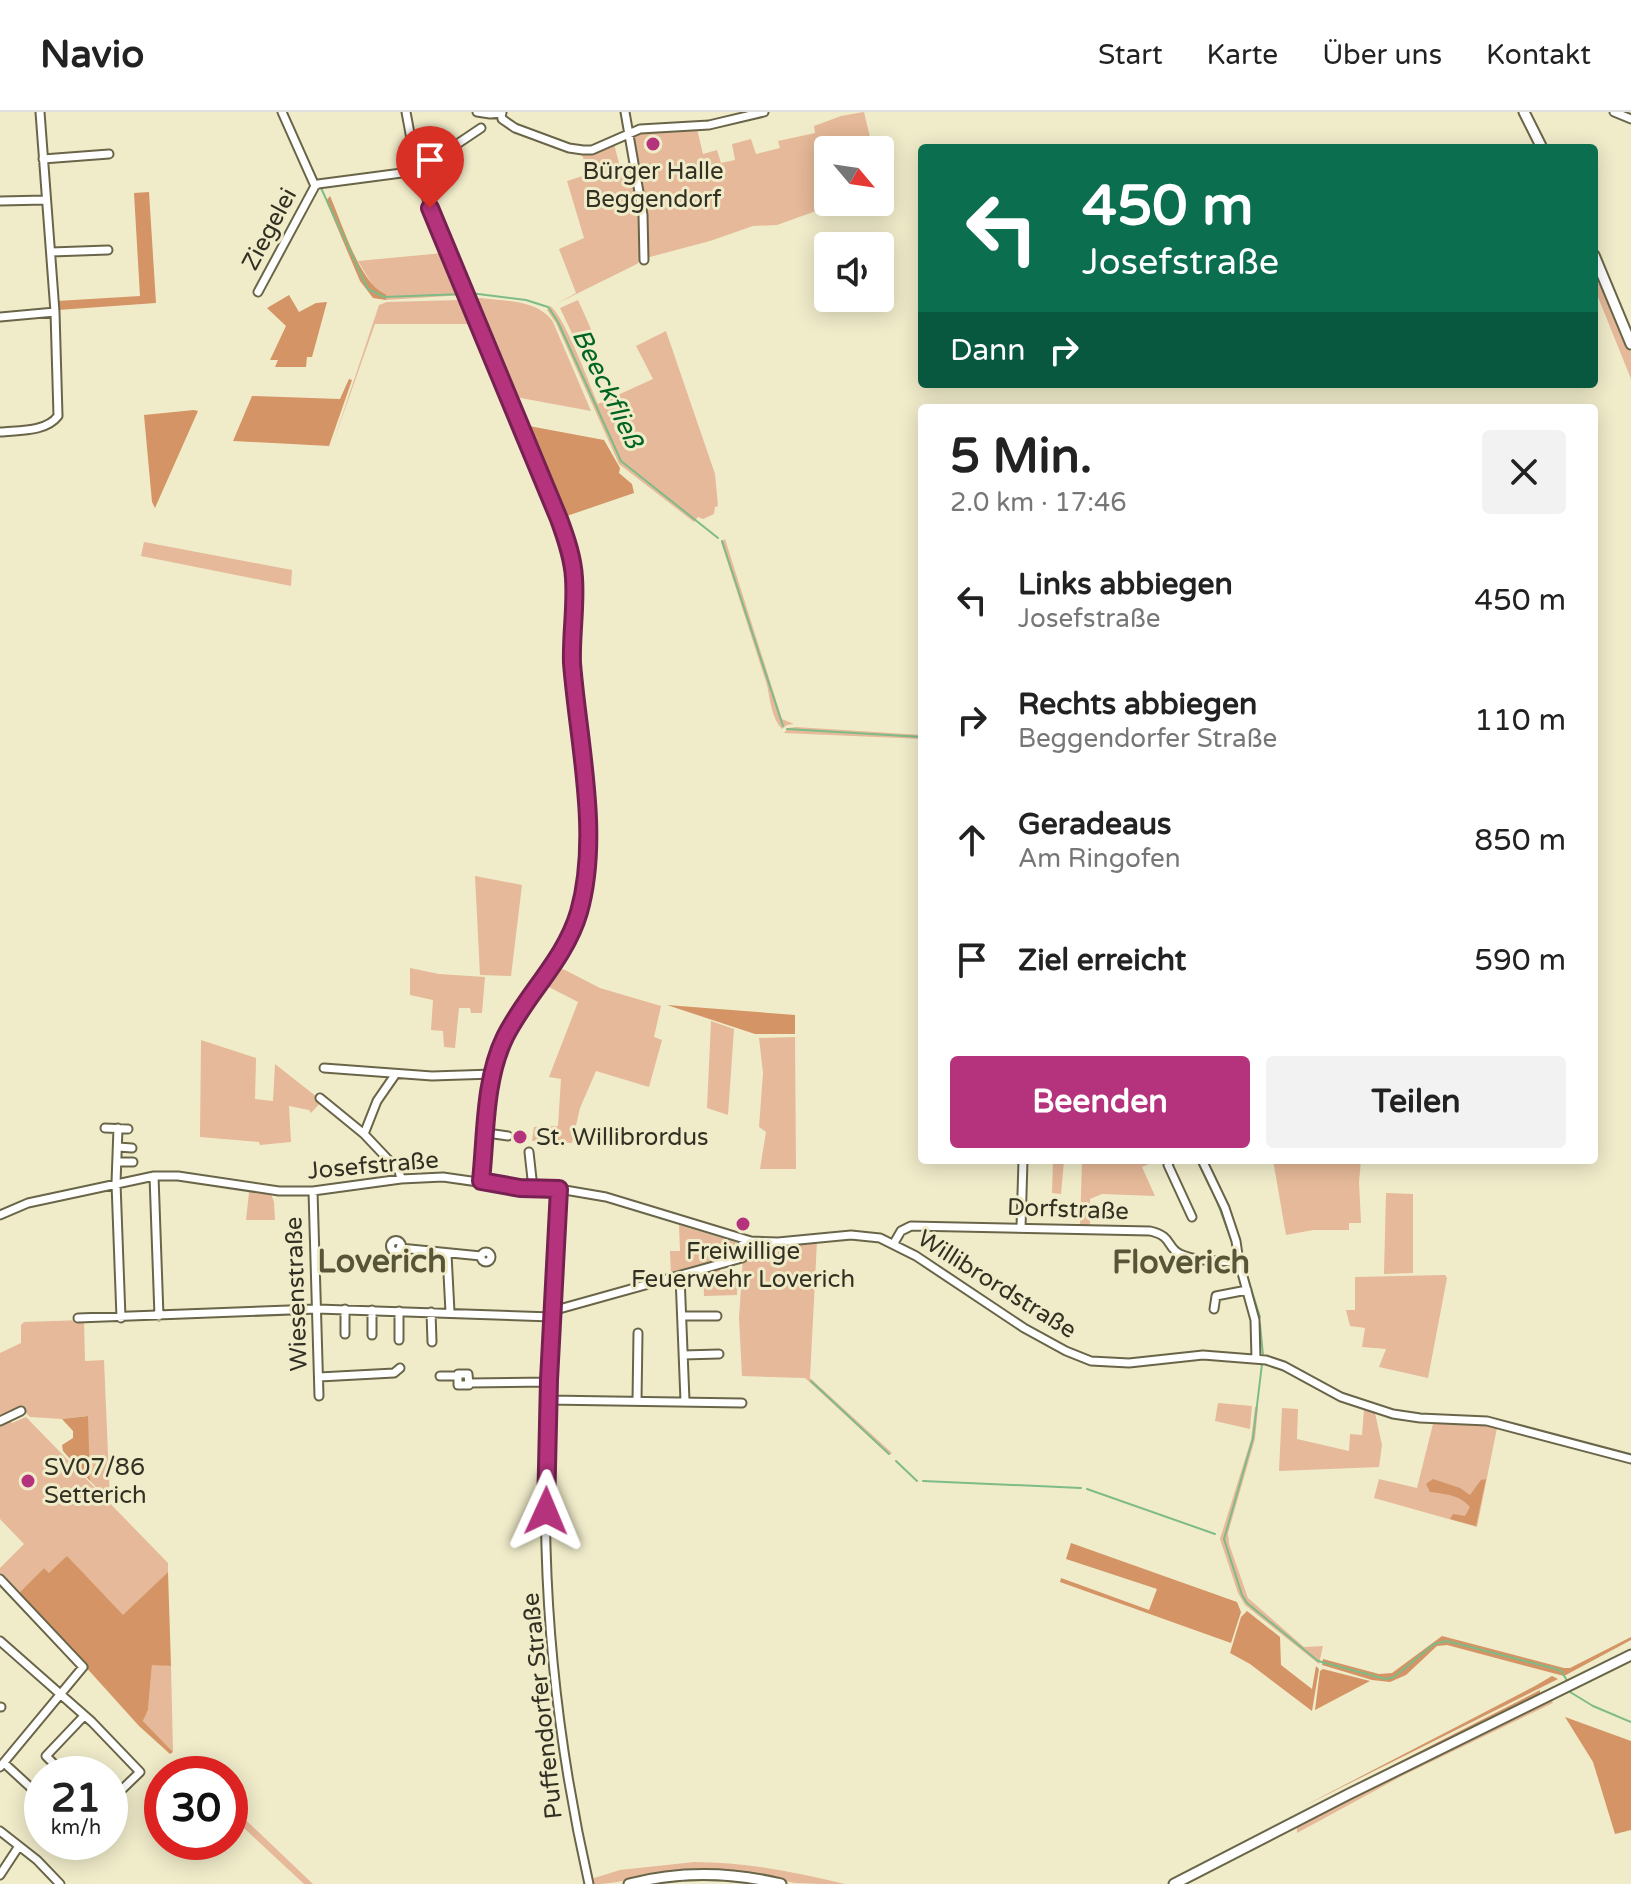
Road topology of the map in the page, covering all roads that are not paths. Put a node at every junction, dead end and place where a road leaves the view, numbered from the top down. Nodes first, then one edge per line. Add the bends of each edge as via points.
1 (40, 112) edge
2 (406, 112) edge
3 (477, 112) edge
4 (625, 112) edge
5 (764, 112) edge
6 (1524, 112) edge
7 (1614, 112) edge
8 (282, 113) edge
9 (503, 113) edge
10 (1631, 119) edge
11 (481, 128) dead end
12 (629, 134) junction
13 (1540, 144) edge
14 (109, 154) dead end
15 (43, 159) junction
16 (417, 171) junction
17 (315, 186) junction
18 (46, 200) junction
19 (0, 201) edge
20 (108, 250) dead end
21 (51, 252) junction
22 (644, 260) dead end
23 (1598, 265) edge
24 (258, 292) dead end
25 (55, 312) junction
26 (0, 317) edge
27 (1631, 344) edge
28 (0, 432) edge
29 (324, 1068) dead end
30 (493, 1074) junction
31 (395, 1075) junction
32 (320, 1098) dead end
33 (105, 1128) dead end
34 (118, 1128) junction
35 (128, 1129) dead end
36 (487, 1133) junction
37 (364, 1134) junction
38 (508, 1136) dead end
39 (118, 1147) junction
40 (132, 1148) dead end
41 (529, 1152) dead end
42 (117, 1162) junction
43 (133, 1162) dead end
44 (1023, 1164) edge
45 (1168, 1164) edge
46 (1204, 1164) edge
47 (154, 1176) junction
48 (401, 1179) junction
49 (481, 1181) junction
50 (116, 1183) junction
51 (533, 1188) junction
52 (559, 1189) junction
53 (313, 1191) junction
54 (0, 1215) edge
55 (1192, 1217) dead end
56 (1021, 1228) junction
57 (743, 1239) junction
58 (894, 1243) junction
59 (400, 1248) dead end
60 (447, 1254) junction
61 (481, 1256) dead end
62 (1239, 1262) junction
63 (680, 1276) junction
64 (1247, 1290) junction
65 (317, 1309) junction
66 (345, 1309) junction
67 (1214, 1309) dead end
68 (372, 1310) junction
69 (399, 1311) junction
70 (431, 1312) junction
71 (450, 1312) junction
72 (552, 1314) junction
73 (159, 1316) junction
74 (682, 1316) junction
75 (717, 1316) dead end
76 (78, 1318) dead end
77 (121, 1318) junction
78 (638, 1333) dead end
79 (345, 1334) dead end
80 (372, 1335) dead end
81 (399, 1340) dead end
82 (432, 1342) dead end
83 (719, 1354) dead end
84 (683, 1355) junction
85 (1256, 1359) junction
86 (400, 1368) dead end
87 (440, 1376) dead end
88 (319, 1377) junction
89 (549, 1382) junction
90 (319, 1396) dead end
91 (548, 1400) junction
92 (637, 1401) junction
93 (685, 1401) junction
94 (742, 1403) dead end
95 (21, 1411) dead end
96 (0, 1421) edge
97 (1631, 1459) edge
98 (0, 1579) edge
99 (0, 1641) edge
100 (1631, 1655) edge
101 (59, 1694) junction
102 (84, 1716) junction
103 (46, 1756) edge
104 (124, 1756) edge
105 (128, 1760) edge
106 (2, 1765) edge
107 (24, 1783) edge
108 (128, 1784) edge
109 (0, 1831) edge
110 (19, 1846) junction
111 (0, 1875) edge
112 (589, 1883) edge
113 (60, 1884) edge
114 (629, 1884) edge
115 (781, 1884) edge
116 (1174, 1884) edge

1 - 15 street
2 - 16 street
3 - 9 street
4 - 12 street
5 - 12 street
6 - 13 main road
7 - 10 street
8 - 17 street
9 - 12 street via 502,119 515,128 569,148 592,150
11 - 16 street
12 - 22 street via 643,215
14 - 15 street
15 - 18 street
16 - 17 street
16 - 30 street via 562,527 574,576 572,662 587,797 583,894 568,939 513,1023
17 - 24 street, Ziegelei
18 - 19 street
18 - 21 street
20 - 21 street
21 - 25 street
23 - 27 main road
25 - 26 street
25 - 28 street via 58,416 41,427
29 - 31 street
30 - 31 street
30 - 36 street
31 - 37 street
32 - 37 street
33 - 34 street
34 - 35 street
34 - 39 street
36 - 38 street
36 - 49 street
37 - 48 street
39 - 40 street
39 - 42 street
41 - 51 street
42 - 43 street
42 - 50 street
44 - 56 street
45 - 55 street
46 - 62 street via 1229,1217
47 - 50 street, Josefstraße
47 - 53 street, Josefstraße
47 - 73 street
48 - 49 street, Josefstraße
48 - 53 street, Josefstraße
49 - 51 street, Josefstraße
50 - 54 street, Josefstraße via 28,1203
50 - 77 street
51 - 52 street, Josefstraße
52 - 57 street, Josefstraße via 617,1200
52 - 72 street, Puffendorfer Straße
53 - 65 street, Wiesenstraße
56 - 58 street, Dorfstraße via 911,1226
56 - 62 street, Dorfstraße via 1150,1231 1167,1238 1182,1255
57 - 58 street, Josefstraße via 863,1236
57 - 63 street via 742,1258
58 - 85 street, Willibrordstraße via 1024,1328 1091,1361 1129,1363 1203,1355
59 - 60 street
60 - 61 street
60 - 71 street
62 - 64 street
63 - 72 street
63 - 74 street
64 - 67 street via 1216,1296
64 - 85 street via 1255,1320
65 - 66 street
65 - 73 street
65 - 88 street, Wiesenstraße
66 - 68 street
66 - 79 street
68 - 69 street
68 - 80 street
69 - 70 street
69 - 81 street
70 - 71 street
70 - 82 street
71 - 72 street
72 - 89 street, Puffendorfer Straße
73 - 77 street
74 - 75 street
74 - 84 street
76 - 77 street
78 - 92 street
83 - 84 street
84 - 93 street
85 - 97 street, Willibrordstraße via 1284,1366 1341,1397 1379,1410 1408,1417 1487,1421
86 - 88 street via 394,1373
87 - 89 street via 458,1376 458,1385
88 - 90 street, Wiesenstraße
89 - 91 street, Puffendorfer Straße
91 - 92 street
91 - 112 street, Puffendorfer Straße via 551,1625 567,1782
92 - 93 street
93 - 94 street
95 - 96 street
98 - 101 street via 83,1667
99 - 101 street
100 - 116 main road
101 - 102 street
101 - 106 street
102 - 103 street
102 - 104 street
105 - 108 street via 140,1772
106 - 107 street
109 - 110 street
110 - 111 street
110 - 113 street
114 - 115 main road via 691,1874

